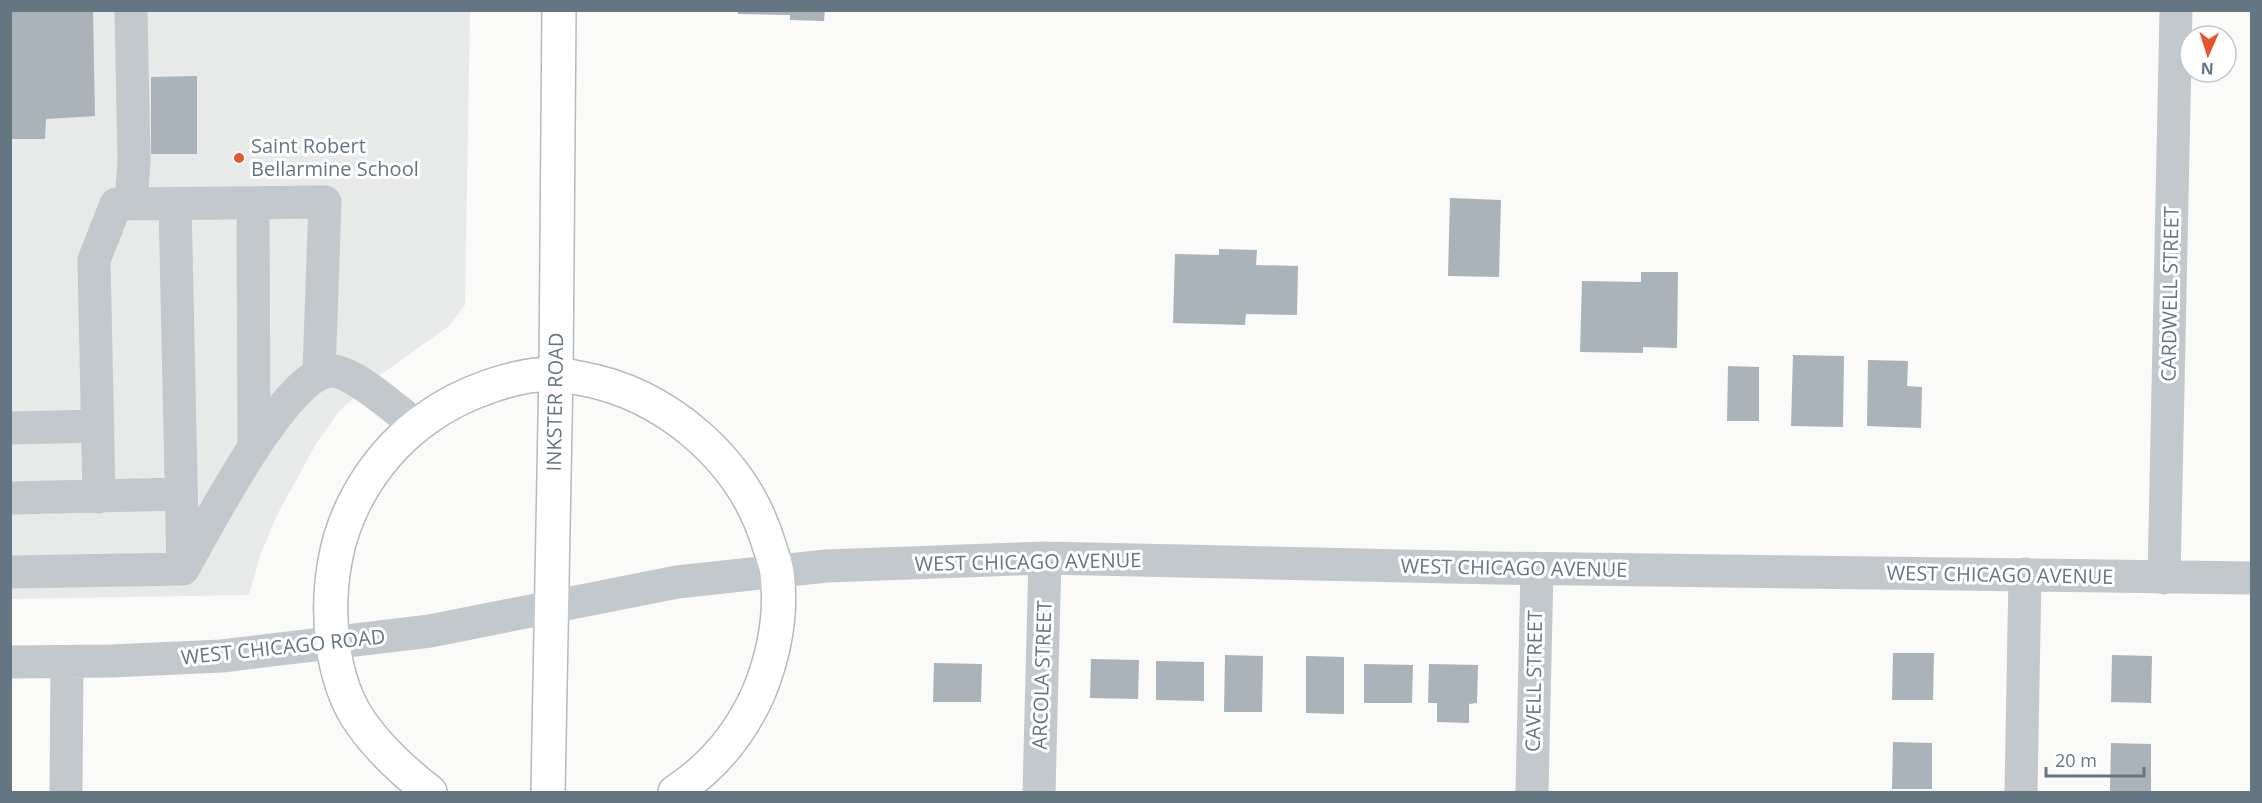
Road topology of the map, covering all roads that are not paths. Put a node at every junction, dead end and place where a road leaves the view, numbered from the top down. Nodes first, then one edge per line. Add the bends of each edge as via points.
1 (132, 10) edge
2 (559, 10) edge
3 (2176, 10) edge
4 (254, 203) junction
5 (131, 204) junction
6 (175, 204) junction
7 (318, 372) junction
8 (556, 374) junction
9 (98, 426) junction
10 (416, 426) junction
11 (10, 428) edge
12 (254, 445) junction
13 (181, 494) junction
14 (99, 497) junction
15 (10, 498) edge
16 (1046, 558) junction
17 (183, 569) junction
18 (1537, 569) junction
19 (10, 572) edge
20 (777, 572) junction
21 (2025, 574) junction
22 (2164, 578) junction
23 (2252, 578) edge
24 (553, 607) junction
25 (333, 643) junction
26 (10, 662) edge
27 (67, 662) junction
28 (66, 792) edge
29 (430, 792) edge
30 (548, 792) edge
31 (675, 792) edge
32 (1039, 792) edge
33 (1532, 792) edge
34 (2021, 792) edge

1 - 5 street
2 - 8 main road, INKSTER ROAD
3 - 22 street, CARDWELL STREET
4 - 6 street
4 - 7 street via 325,202
4 - 12 street
5 - 6 street
5 - 9 street via 116,204 94,260
6 - 13 street
7 - 10 street via 334,370 355,378
7 - 12 street via 300,386
8 - 10 main road via 509,380 472,393
8 - 20 main road via 598,381 631,393 669,412 696,433 746,492 765,530
8 - 24 main road, INKSTER ROAD
9 - 11 street
9 - 14 street
10 - 25 main road via 384,456 347,518 338,543 330,590
12 - 17 street
13 - 14 street
13 - 17 street
14 - 15 street
16 - 18 street, WEST CHICAGO AVENUE
16 - 20 street, WEST CHICAGO AVENUE via 826,566
16 - 32 street, ARCOLA STREET
17 - 19 street
18 - 21 street, WEST CHICAGO AVENUE
18 - 33 street, CAVELL STREET
20 - 24 street, WEST CHICAGO AVENUE via 677,582
20 - 31 main road via 777,621 769,668 752,709 721,753
21 - 22 street, WEST CHICAGO AVENUE
21 - 34 street
22 - 23 street, WEST CHICAGO AVENUE
24 - 25 street, WEST CHICAGO ROAD via 430,631
24 - 30 main road, INKSTER ROAD
25 - 27 street, WEST CHICAGO ROAD via 222,656
25 - 29 main road via 343,685 359,720 400,768
26 - 27 street, WEST CHICAGO ROAD
27 - 28 street

